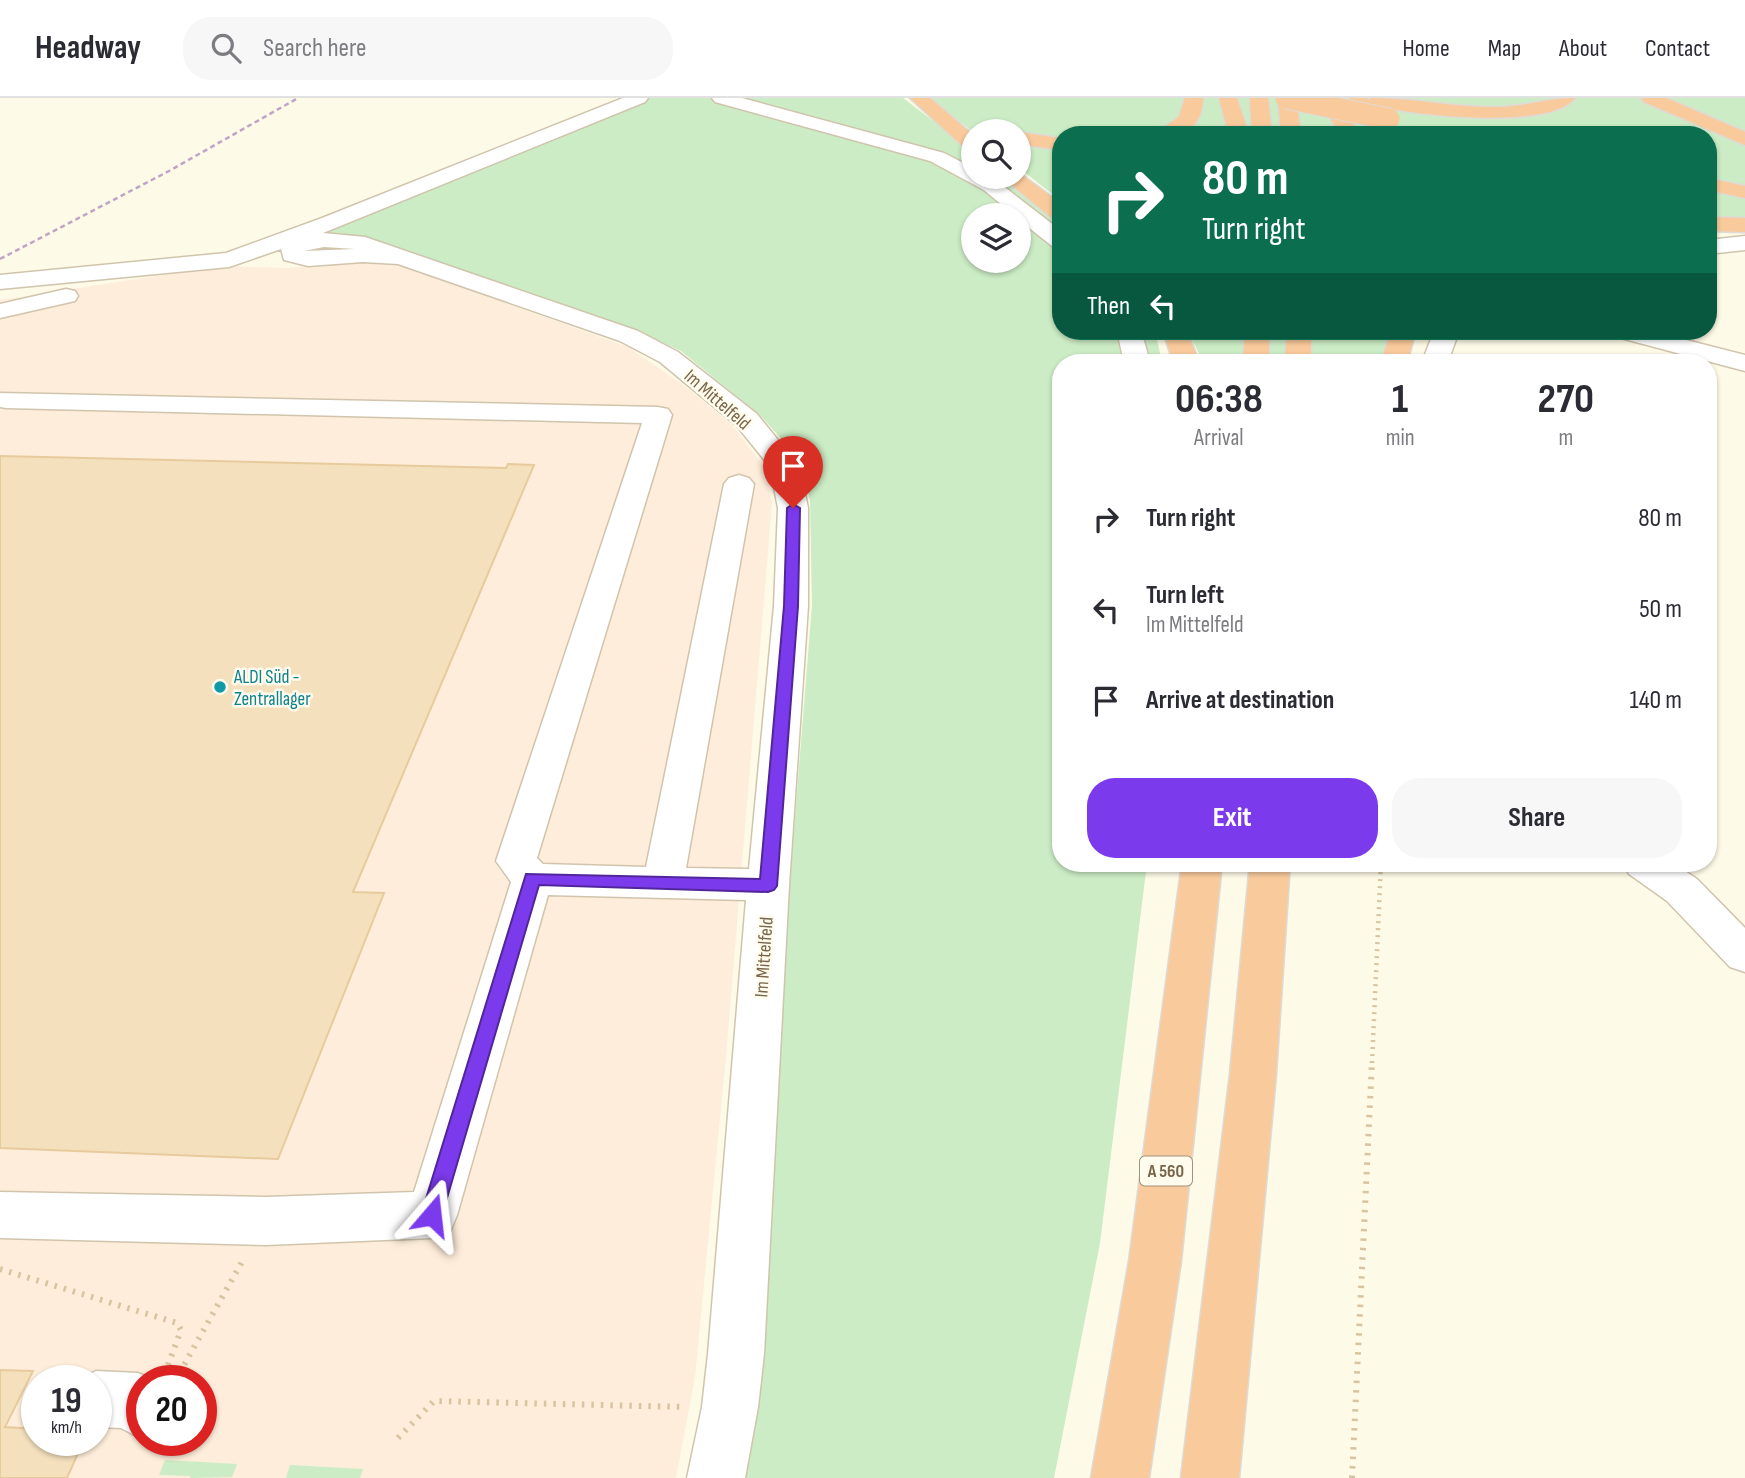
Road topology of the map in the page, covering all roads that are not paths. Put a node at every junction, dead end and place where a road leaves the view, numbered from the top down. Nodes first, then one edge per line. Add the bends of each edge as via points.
1 (639, 98) edge
2 (721, 98) edge
3 (919, 98) edge
4 (1195, 98) edge
5 (1228, 98) edge
6 (1259, 98) edge
7 (1286, 98) edge
8 (1326, 98) edge
9 (1566, 98) edge
10 (1650, 98) edge
11 (1365, 99) edge
12 (963, 112) dead end
13 (972, 119) edge
14 (1181, 126) edge
15 (1236, 126) edge
16 (1261, 126) edge
17 (1290, 126) edge
18 (1345, 126) edge
19 (1384, 126) edge
20 (1386, 126) edge
21 (1496, 126) edge
22 (1715, 126) edge
23 (1717, 127) edge
24 (961, 135) edge
25 (1745, 139) edge
26 (1031, 140) edge
27 (1052, 143) edge
28 (961, 169) edge
29 (1717, 172) edge
30 (1745, 177) edge
31 (1031, 179) edge
32 (1717, 186) edge
33 (1052, 188) edge
34 (995, 189) edge
35 (1028, 189) edge
36 (1745, 192) edge
37 (1052, 207) edge
38 (1717, 224) edge
39 (1745, 225) edge
40 (1052, 235) edge
41 (1745, 243) edge
42 (1717, 246) edge
43 (397, 257) dead end
44 (0, 282) edge
45 (70, 296) dead end
46 (0, 311) edge
47 (1657, 340) edge
48 (1695, 340) edge
49 (1745, 352) edge
50 (1710, 354) edge
51 (1717, 356) edge
52 (1745, 363) edge
53 (716, 395) junction
54 (6, 400) dead end
55 (658, 415) junction
56 (739, 484) dead end
57 (1201, 872) edge
58 (1656, 872) edge
59 (1271, 878) edge
60 (532, 879) junction
61 (663, 882) junction
62 (768, 886) junction
63 (1745, 955) edge
64 (0, 1215) edge
65 (716, 1478) edge
66 (1120, 1478) edge
67 (1210, 1478) edge

1 - 44 street via 229,260
2 - 28 street via 937,157
3 - 24 highway
4 - 14 highway via 1191,116
5 - 15 highway
6 - 16 highway
7 - 17 highway
7 - 19 highway, bridge
8 - 18 highway
9 - 11 highway via 1541,107 1492,111
10 - 22 highway
11 - 20 highway
11 - 21 highway
12 - 13 highway
23 - 25 highway
26 - 27 highway
29 - 30 highway
31 - 33 highway
32 - 36 highway
34 - 40 street
35 - 37 highway
38 - 39 highway
41 - 42 street
43 - 53 street, Im Mittelfeld via 629,336 669,357
45 - 46 street
47 - 50 street
48 - 49 street
51 - 52 street
53 - 55 street
53 - 62 street, Im Mittelfeld via 747,420 785,466 793,508 791,606
54 - 55 street
55 - 60 street via 516,861
56 - 61 street
57 - 66 highway, A 560 via 1155,1261
58 - 63 street via 1682,890
59 - 67 highway
60 - 61 street
60 - 64 street via 432,1215 265,1221
61 - 62 street
62 - 65 street, Im Mittelfeld via 730,1407

